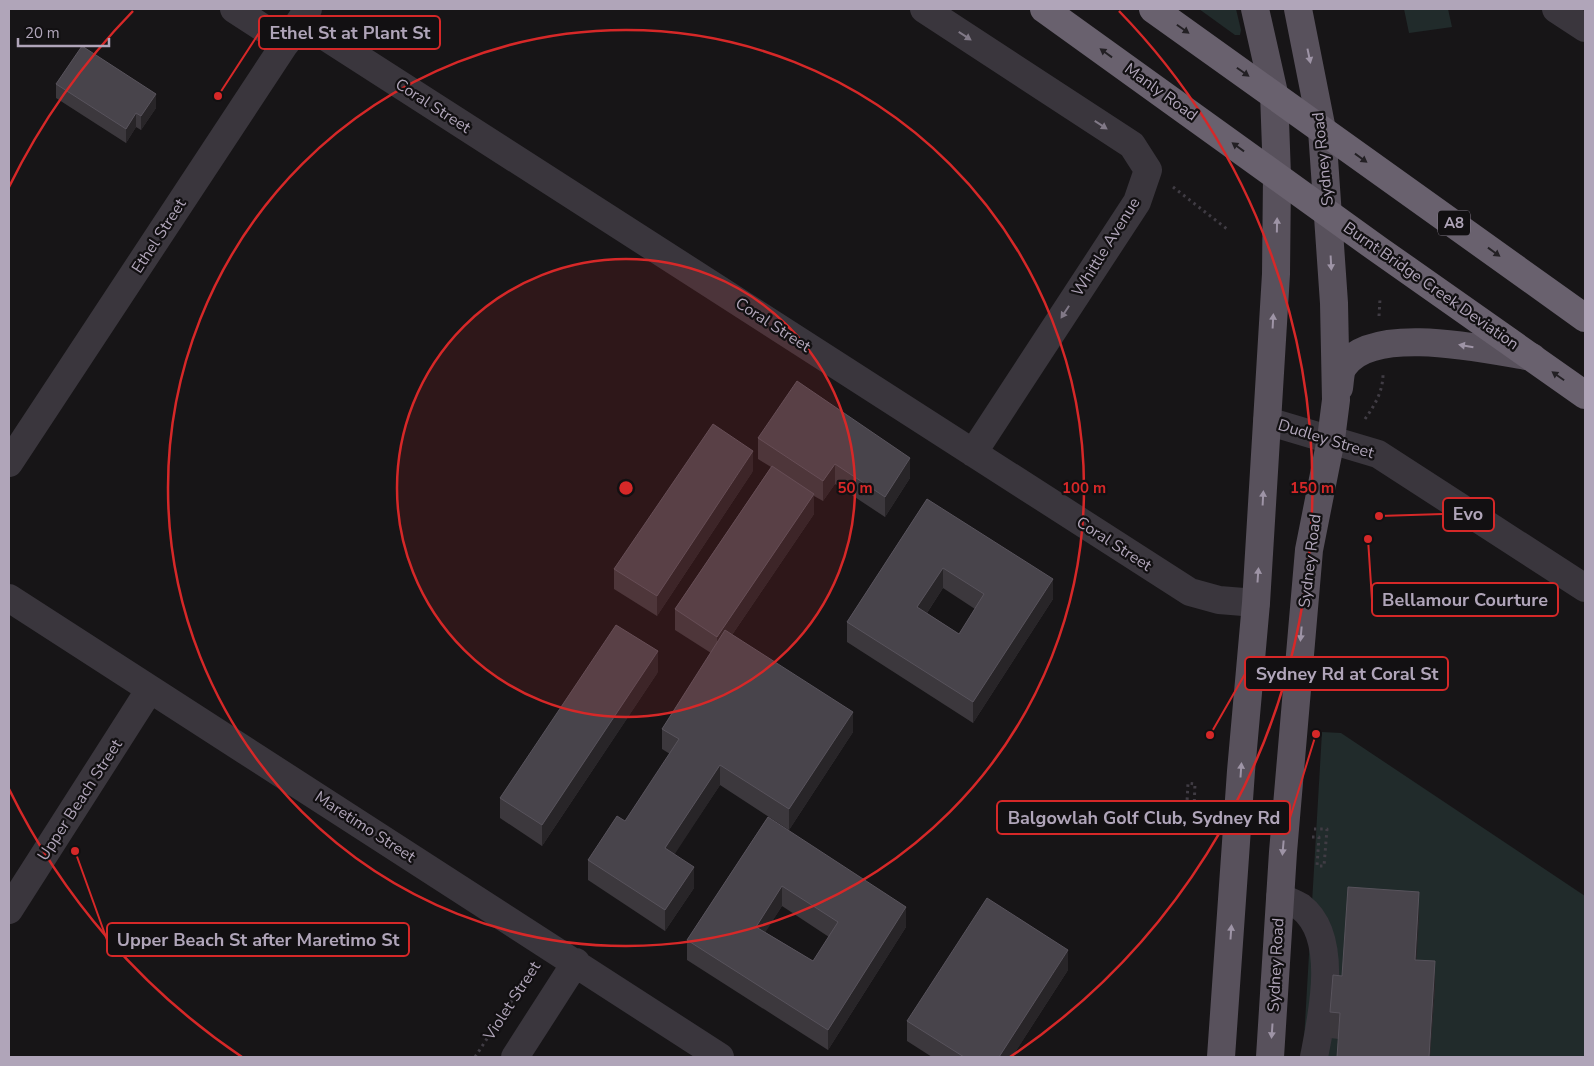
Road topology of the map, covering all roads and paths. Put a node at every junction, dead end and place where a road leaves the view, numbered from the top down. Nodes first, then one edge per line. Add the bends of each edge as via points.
1 (234, 9) edge
2 (924, 9) edge
3 (1044, 9) edge
4 (1153, 9) edge
5 (1254, 9) edge
6 (1298, 9) edge
7 (1556, 9) edge
8 (305, 15) edge
9 (1585, 28) edge
10 (286, 43) junction
11 (1274, 93) junction
12 (1322, 130) junction
13 (1148, 170) junction
14 (1277, 176) junction
15 (1329, 214) junction
16 (1227, 229) dead end
17 (1380, 300) dead end
18 (1585, 318) edge
19 (1379, 321) dead end
20 (1532, 357) junction
21 (1383, 365) dead end
22 (1585, 395) edge
23 (1336, 400) junction
24 (1365, 419) dead end
25 (1267, 421) junction
26 (1331, 439) junction
27 (972, 453) junction
28 (9, 464) edge
29 (1585, 588) edge
30 (9, 598) edge
31 (1256, 603) junction
32 (150, 689) junction
33 (1206, 810) dead end
34 (1186, 821) dead end
35 (1319, 837) dead end
36 (1324, 866) dead end
37 (1280, 897) junction
38 (9, 910) edge
39 (548, 945) junction
40 (576, 962) junction
41 (475, 1057) edge
42 (515, 1057) edge
43 (720, 1057) edge
44 (1221, 1057) edge
45 (1270, 1057) edge
46 (1314, 1057) edge

1 - 10 street
2 -> 13 street via 1132,145
14 -> 3 highway, Manly Road
4 -> 11 highway, A8
5 - 11 main road
6 -> 12 main road, Sydney Road
7 - 9 street
8 - 10 street, Ethel Street
8 - 27 street, Coral Street
10 - 28 street, Ethel Street
11 - 12 highway, A8
11 - 14 main road
12 - 15 main road, Sydney Road
12 -> 18 highway, A8
13 - 16 path
13 -> 27 street, Whittle Avenue via 1137,202
14 - 15 highway, Burnt Bridge Creek Deviation
25 -> 14 main road via 1276,274
15 - 20 highway, Burnt Bridge Creek Deviation
15 -> 23 main road, Sydney Road
17 - 19 path
22 -> 20 highway, Burnt Bridge Creek Deviation
20 -> 23 main road via 1447,342 1381,345 1359,352 1344,366
21 - 24 path via 1383,383 1376,404
23 - 26 main road, Sydney Road
25 - 26 street, Dudley Street
31 -> 25 main road
26 - 29 street, Dudley Street via 1378,454
26 -> 37 main road, Sydney Road via 1308,550
27 - 31 street, Coral Street via 1190,592 1219,600
30 - 32 street, Maretimo Street
44 -> 31 main road
32 - 38 street, Upper Beach Street
32 - 39 street, Maretimo Street
33 - 34 path via 1194,809 1195,784 1188,783
35 - 36 path via 1318,866
37 -> 45 main road, Sydney Road
37 - 46 street via 1301,907 1320,934 1326,982
39 - 40 street, Maretimo Street
39 - 41 path, Violet Street
40 - 42 street, Violet Street
40 - 43 street, Maretimo Street

